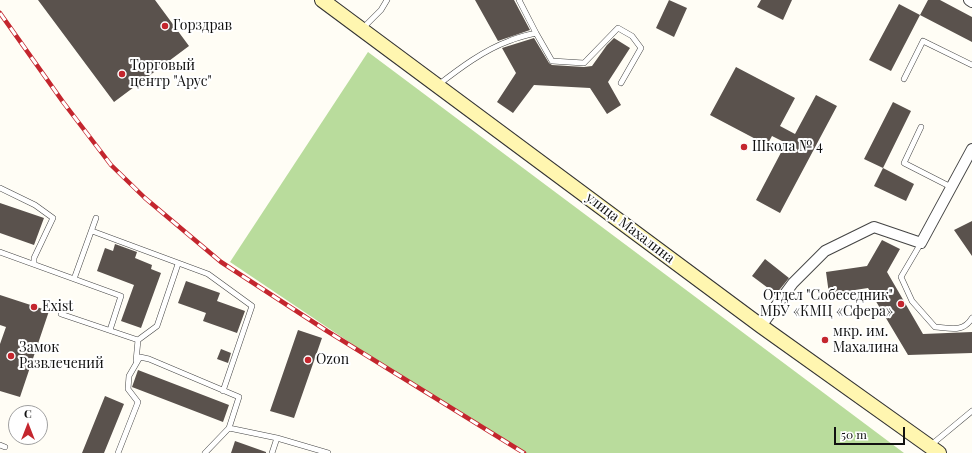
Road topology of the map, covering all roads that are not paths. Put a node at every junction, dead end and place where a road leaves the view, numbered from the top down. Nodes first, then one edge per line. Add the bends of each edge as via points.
1 (322, 0) edge
2 (387, 0) edge
3 (519, 0) edge
4 (969, 0) edge
5 (972, 2) edge
6 (361, 29) junction
7 (536, 33) junction
8 (972, 65) edge
9 (904, 79) dead end
10 (621, 83) dead end
11 (438, 85) junction
12 (921, 127) dead end
13 (972, 149) edge
14 (951, 187) junction
15 (0, 188) edge
16 (96, 218) dead end
17 (92, 230) junction
18 (920, 243) junction
19 (0, 252) edge
20 (34, 264) junction
21 (178, 264) junction
22 (74, 279) junction
23 (61, 314) dead end
24 (972, 318) edge
25 (761, 326) junction
26 (110, 330) junction
27 (138, 340) junction
28 (135, 364) junction
29 (223, 391) junction
30 (972, 411) edge
31 (229, 428) junction
32 (277, 438) junction
33 (935, 449) edge
34 (118, 453) edge
35 (205, 453) edge
36 (272, 453) edge
37 (328, 453) edge

1 - 6 street, улица Махалина
2 - 6 lane via 381,10
3 - 7 lane
4 - 5 street
6 - 11 street, улица Махалина
7 - 10 lane via 552,61 584,63 618,28 632,36 641,48
7 - 11 lane via 495,47
8 - 9 lane via 923,41
11 - 25 street, улица Махалина
12 - 14 lane via 904,163
13 - 14 street
14 - 18 street
15 - 20 lane via 35,205 53,218 34,258
16 - 17 lane
17 - 21 lane
17 - 22 lane
18 - 24 lane via 901,277 912,301 935,327 958,329 969,323
18 - 25 street via 874,227 825,251 794,283
19 - 20 lane
20 - 22 lane
21 - 27 lane via 157,326
21 - 29 lane via 208,274 252,306
22 - 26 lane via 121,296
23 - 26 lane
25 - 33 street, улица Махалина
26 - 27 lane
27 - 28 lane
28 - 29 lane via 140,357 149,359
28 - 34 lane via 128,376 128,389 138,402
29 - 31 lane via 239,397
30 - 33 lane
31 - 32 lane
31 - 35 lane
32 - 36 lane
32 - 37 lane

